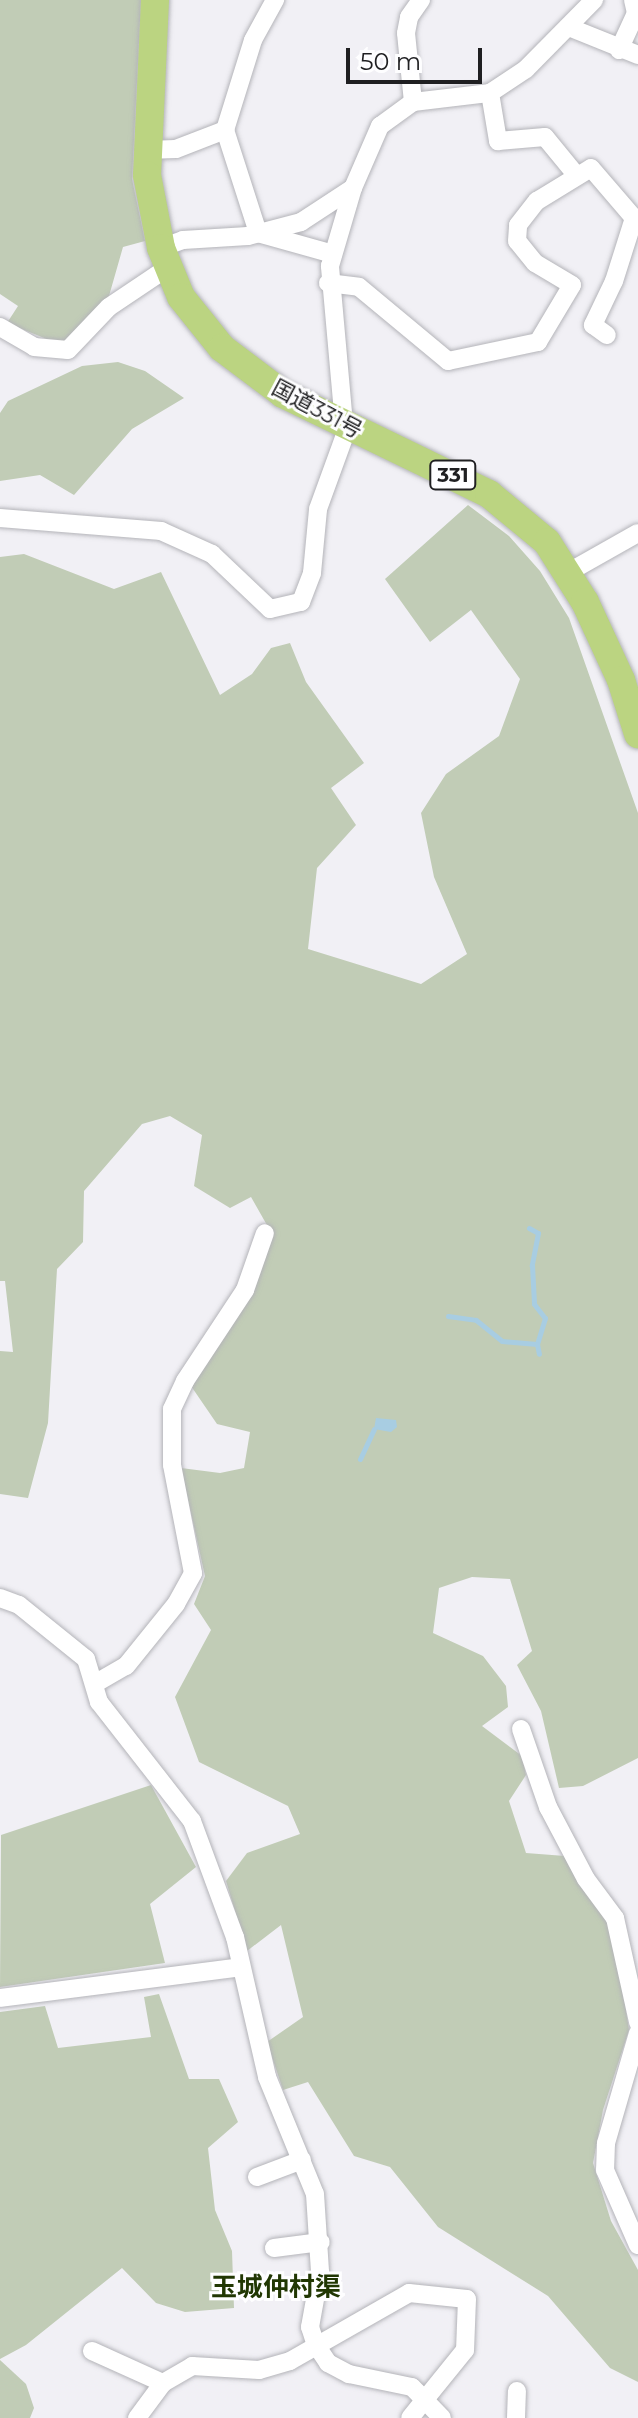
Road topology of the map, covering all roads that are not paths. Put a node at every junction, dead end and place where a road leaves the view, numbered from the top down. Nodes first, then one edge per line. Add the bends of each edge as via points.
1 (155, 0) edge
2 (275, 0) edge
3 (421, 0) edge
4 (633, 0) edge
5 (586, 4) edge
6 (571, 28) junction
7 (619, 50) junction
8 (638, 55) edge
9 (490, 93) junction
10 (413, 102) junction
11 (225, 130) junction
12 (146, 150) junction
13 (577, 176) junction
14 (353, 188) junction
15 (258, 233) junction
16 (333, 254) junction
17 (164, 258) junction
18 (328, 283) junction
19 (0, 327) edge
20 (607, 335) dead end
21 (344, 425) junction
22 (0, 518) edge
23 (638, 533) edge
24 (569, 572) junction
25 (638, 734) edge
26 (265, 1233) dead end
27 (0, 1598) edge
28 (96, 1683) junction
29 (521, 1729) dead end
30 (241, 1967) junction
31 (0, 1998) edge
32 (638, 2022) edge
33 (638, 2033) edge
34 (302, 2160) junction
35 (257, 2177) dead end
36 (321, 2242) junction
37 (638, 2245) edge
38 (274, 2248) dead end
39 (316, 2345) junction
40 (92, 2351) dead end
41 (163, 2383) junction
42 (517, 2391) dead end
43 (423, 2398) junction
44 (137, 2418) edge
45 (410, 2418) edge
46 (442, 2418) edge
47 (516, 2418) edge

1 - 12 highway, 国道331号 / 331
2 - 11 street via 253,40
3 - 10 street via 406,33
4 - 7 street via 636,13
5 - 6 street
6 - 7 street
6 - 9 street
7 - 8 street
9 - 10 street
9 - 13 street via 498,141 545,137
10 - 14 street via 380,126
11 - 12 street via 176,149
11 - 15 street
12 - 17 highway, 国道331号 / 331
13 - 18 street via 537,201 518,225 517,241 535,263 572,285 538,342 448,361 359,287
13 - 20 street via 591,168 634,218 593,325
14 - 15 street via 301,222
14 - 16 street
15 - 16 street
15 - 17 street via 183,240
16 - 18 street
17 - 19 street via 68,350 34,347
17 - 21 highway, 国道331号 / 331 via 189,308 222,348 283,394
18 - 21 street
21 - 22 street via 318,509 312,573 295,606 270,609 212,554 161,531
21 - 24 highway, 国道331号 / 331 via 489,494 547,542
23 - 24 street
24 - 25 highway, 国道331号 / 331 via 621,680
26 - 28 street via 245,1290 172,1409 172,1465 193,1573 176,1604 126,1666
27 - 28 street via 19,1605 86,1659
28 - 30 street via 99,1702 192,1821
29 - 32 street via 548,1807 586,1879 615,1918
30 - 31 street
30 - 34 street via 267,2077
33 - 37 street via 606,2143 605,2170
34 - 35 street
34 - 36 street via 315,2194
36 - 38 street
36 - 39 street via 310,2327
39 - 41 street via 259,2370 192,2366
39 - 43 street via 328,2363 349,2374 412,2387
39 - 43 street via 409,2293 467,2299 465,2350
40 - 41 street
41 - 44 street
42 - 47 street
43 - 45 street
43 - 46 street

